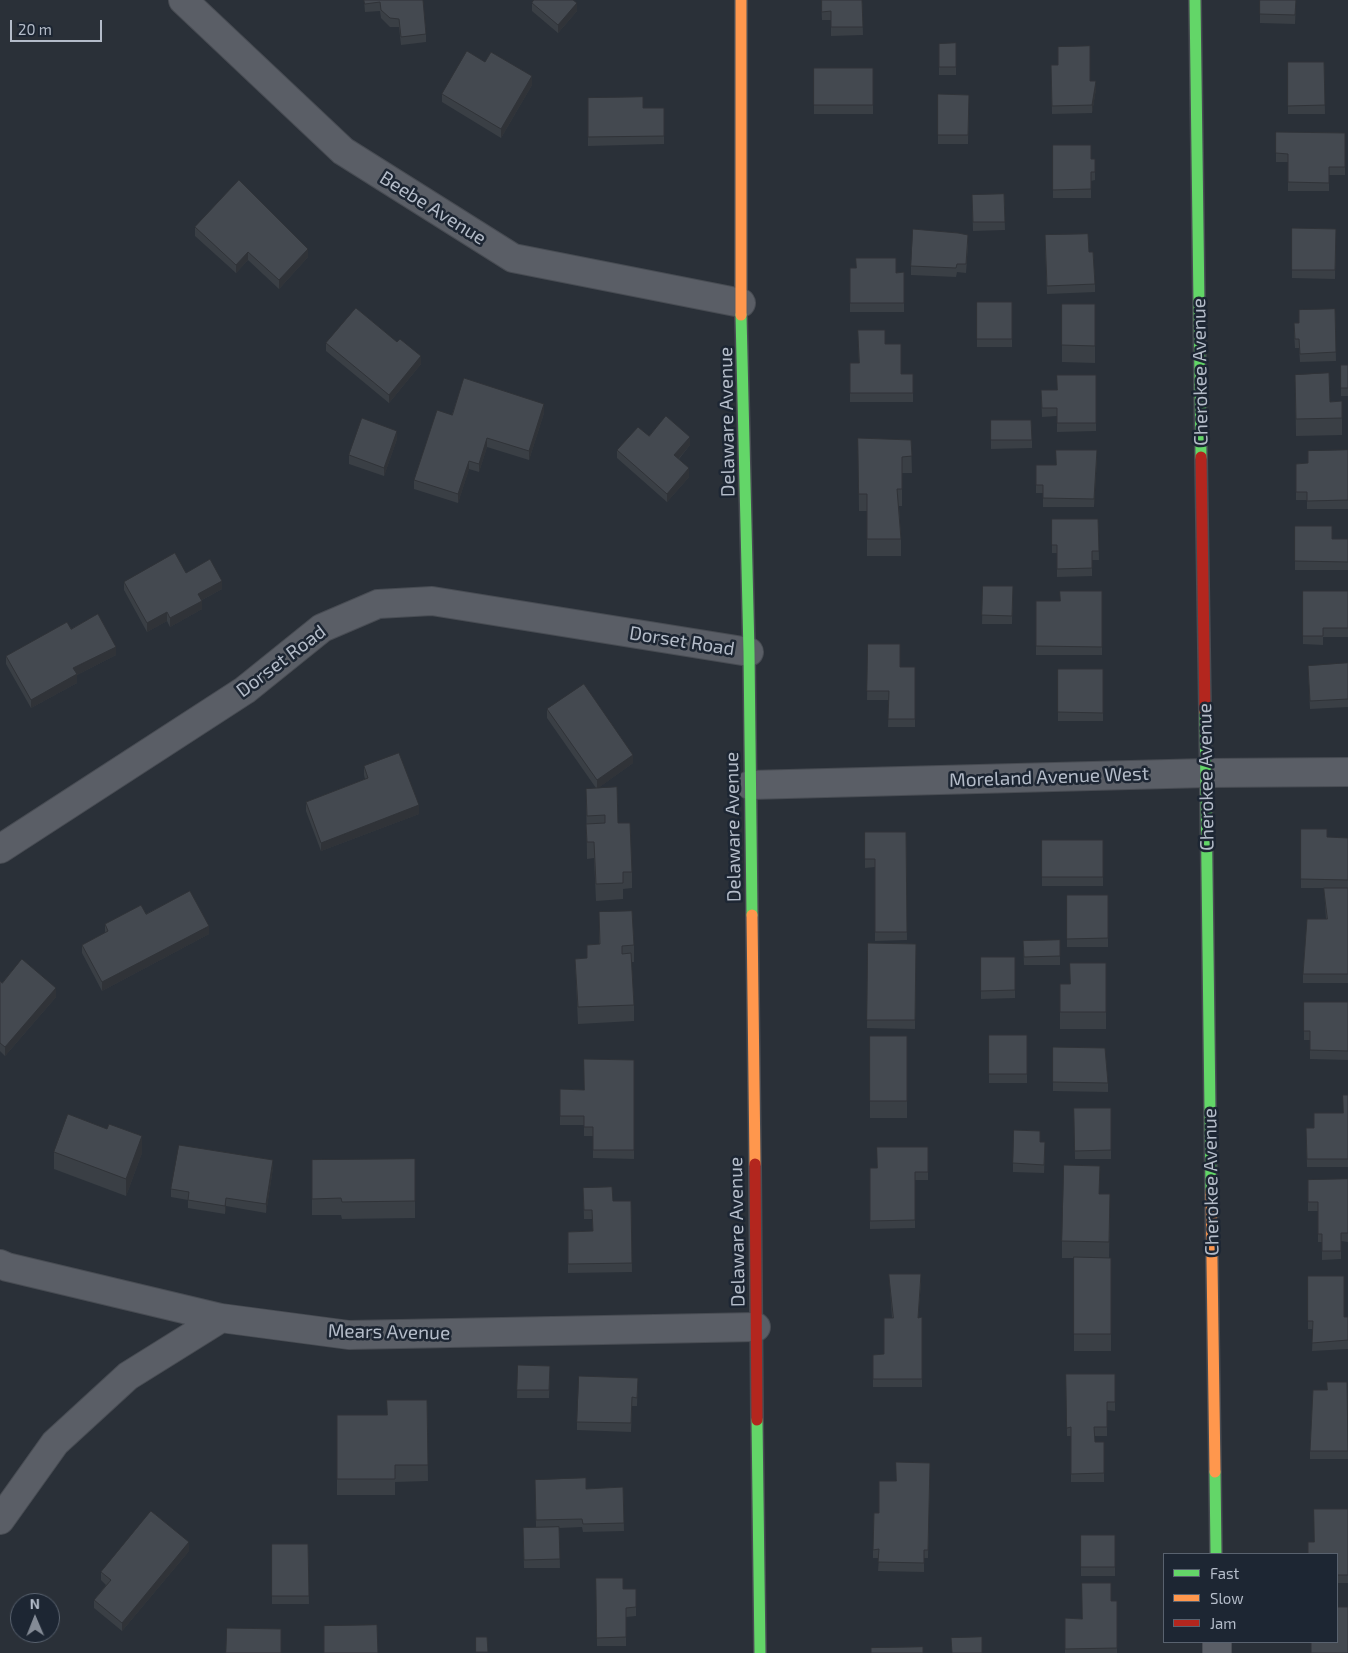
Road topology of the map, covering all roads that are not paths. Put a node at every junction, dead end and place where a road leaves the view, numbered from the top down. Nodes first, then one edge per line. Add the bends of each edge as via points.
1 (183, 0) edge
2 (741, 0) edge
3 (1196, 0) edge
4 (742, 303) junction
5 (749, 652) junction
6 (1206, 772) junction
7 (1348, 772) edge
8 (750, 785) junction
9 (0, 848) edge
10 (0, 1264) edge
11 (221, 1318) junction
12 (756, 1327) junction
13 (0, 1520) edge
14 (1216, 1553) edge
15 (760, 1653) edge

1 - 4 street, Beebe Avenue via 343,151 513,258
2 - 4 street, Delaware Avenue
3 - 6 street, Cherokee Avenue
4 - 5 street, Delaware Avenue
5 - 8 street, Delaware Avenue
5 - 9 street, Dorset Road via 432,601 378,604 322,628 245,690
6 - 7 street, Moreland Avenue West
6 - 8 street, Moreland Avenue West
6 - 14 street, Cherokee Avenue
8 - 12 street, Delaware Avenue
10 - 11 street, Mears Avenue
11 - 12 street, Mears Avenue via 349,1336
11 - 13 street via 128,1376 55,1444
12 - 15 street, Delaware Avenue

